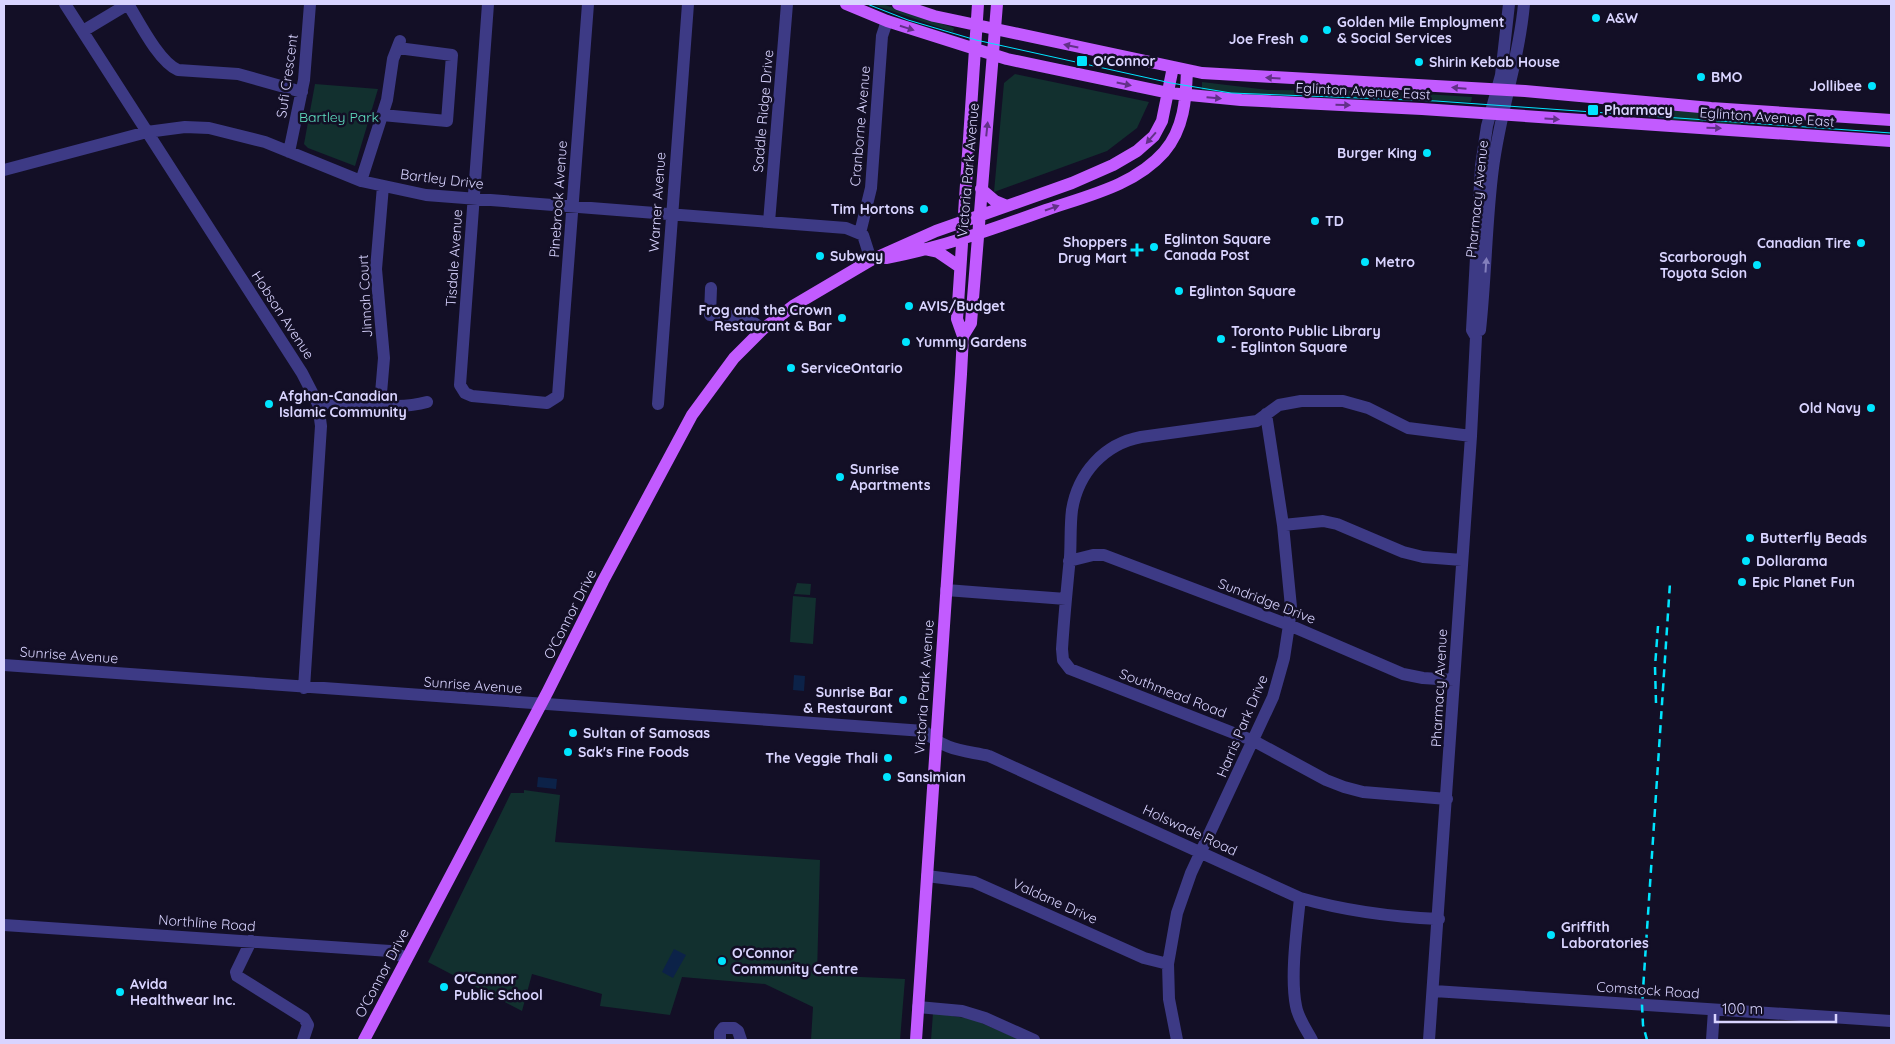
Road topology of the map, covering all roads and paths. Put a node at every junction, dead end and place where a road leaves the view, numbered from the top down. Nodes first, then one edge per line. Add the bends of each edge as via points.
1 (65, 4) edge
2 (128, 4) edge
3 (310, 4) edge
4 (488, 4) edge
5 (588, 4) edge
6 (688, 4) edge
7 (787, 4) edge
8 (846, 4) edge
9 (898, 4) edge
10 (978, 4) edge
11 (996, 4) edge
12 (1509, 4) edge
13 (1524, 4) edge
14 (887, 21) junction
15 (976, 25) junction
16 (995, 29) junction
17 (83, 32) junction
18 (976, 50) junction
19 (993, 55) junction
20 (1173, 67) junction
21 (1187, 70) junction
22 (1496, 90) junction
23 (1510, 90) junction
24 (302, 92) junction
25 (1169, 93) junction
26 (1187, 96) junction
27 (1490, 114) junction
28 (382, 115) junction
29 (1503, 115) junction
30 (1891, 120) edge
31 (147, 132) junction
32 (1891, 141) edge
33 (289, 152) junction
34 (4, 170) edge
35 (362, 181) junction
36 (383, 186) junction
37 (981, 188) junction
38 (474, 199) junction
39 (572, 206) junction
40 (1007, 206) junction
41 (671, 214) junction
42 (978, 217) junction
43 (769, 222) junction
44 (964, 222) junction
45 (1006, 225) junction
46 (860, 233) junction
47 (977, 234) junction
48 (963, 239) junction
49 (921, 249) junction
50 (871, 260) junction
51 (975, 260) junction
52 (960, 267) junction
53 (711, 288) dead end
54 (763, 329) junction
55 (963, 336) junction
56 (1476, 337) junction
57 (558, 396) joint
58 (427, 402) dead end
59 (318, 404) junction
60 (380, 404) junction
61 (658, 404) dead end
62 (1266, 414) junction
63 (1471, 436) junction
64 (1283, 525) junction
65 (1462, 560) junction
66 (1069, 561) junction
67 (946, 590) junction
68 (1066, 599) junction
69 (1290, 625) junction
70 (4, 665) edge
71 (1454, 680) junction
72 (304, 688) junction
73 (541, 704) junction
74 (1254, 741) junction
75 (936, 742) junction
76 (1447, 799) junction
77 (1202, 852) junction
78 (927, 876) junction
79 (1300, 898) junction
80 (1439, 919) junction
81 (4, 925) edge
82 (251, 941) junction
83 (406, 958) junction
84 (1168, 964) junction
85 (1434, 991) junction
86 (918, 1007) junction
87 (1714, 1010) junction
88 (1891, 1021) edge
89 (303, 1040) edge
90 (364, 1040) edge
91 (720, 1040) edge
92 (740, 1040) edge
93 (916, 1040) edge
94 (1034, 1040) edge
95 (1177, 1040) edge
96 (1312, 1040) edge
97 (1429, 1040) edge
98 (1712, 1040) edge

1 - 17 street, Hobson Avenue
2 - 17 street
2 - 24 street via 171,67 238,74
3 - 24 street, Sufi Crescent
4 - 38 street, Tisdale Avenue
5 - 39 street, Pinebrook Avenue
6 - 41 street, Warner Avenue
7 - 43 street, Saddle Ridge Drive
8 - 14 main road, Eglinton Avenue East
9 - 15 main road, Eglinton Avenue East
10 - 15 main road, Victoria Park Avenue
11 - 16 main road, Victoria Park Avenue
12 - 22 street, Pharmacy Avenue via 1501,75
13 - 23 street, Pharmacy Avenue via 1521,41
14 -> 18 main road, Eglinton Avenue East
14 - 46 street, Cranborne Avenue via 882,36 871,188
15 - 16 main road, Eglinton Avenue East
15 - 18 main road, Victoria Park Avenue
16 - 19 main road, Victoria Park Avenue
20 -> 16 main road, Eglinton Avenue East
17 - 31 street, Hobson Avenue
18 - 19 main road, Eglinton Avenue East
18 - 44 main road, Victoria Park Avenue
19 -> 25 main road, Eglinton Avenue East
37 -> 19 main road, Victoria Park Avenue
20 - 21 main road, Eglinton Avenue East
20 - 25 main road
22 -> 21 main road, Eglinton Avenue East
21 - 26 main road
22 - 23 main road, Eglinton Avenue East
22 - 27 street, Pharmacy Avenue
23 - 29 street, Pharmacy Avenue
23 - 30 main road, Eglinton Avenue East via 1717,109
24 - 33 street, Sufi Crescent
25 - 26 main road, Eglinton Avenue East
25 -> 40 main road via 1158,130 1137,151 1080,179
26 -> 27 main road, Eglinton Avenue East
45 -> 26 main road via 1099,192 1128,180 1146,168 1173,139
27 - 29 main road, Eglinton Avenue East
27 - 56 street, Pharmacy Avenue via 1481,166 1477,221 1472,330
28 - 28 street via 399,44 452,55 447,121
28 - 35 street
29 -> 32 main road, Eglinton Avenue East
56 -> 29 street, Pharmacy Avenue via 1480,331 1493,168
31 - 33 street, Bartley Drive via 185,127 209,128 241,134
31 - 34 street, Bartley Drive
31 - 59 street, Hobson Avenue via 302,373
33 - 35 street, Bartley Drive
35 - 36 street, Bartley Drive
36 - 38 street, Bartley Drive via 426,195
36 - 60 street, Jinnah Court via 376,269 384,358
37 - 40 main road via 995,201
37 - 42 main road, Victoria Park Avenue
38 - 39 street, Bartley Drive
38 - 57 street, Tisdale Avenue via 460,382 465,392 476,397 547,403
39 - 41 street, Bartley Drive
39 - 57 street, Pinebrook Avenue
40 - 42 main road
41 - 43 street, Bartley Drive
41 - 61 street, Warner Avenue
42 - 44 main road
42 - 47 main road, Victoria Park Avenue
43 - 46 street, Bartley Drive via 846,228
44 - 48 main road, Victoria Park Avenue
44 - 50 main road, O'Connor Drive via 901,245
45 - 47 main road
45 - 51 main road via 989,238
46 - 50 street
47 - 48 main road
47 - 51 main road, Victoria Park Avenue
48 - 49 main road, O'Connor Drive
48 - 52 main road, Victoria Park Avenue
49 - 50 main road, O'Connor Drive
49 - 52 main road via 938,252
50 - 54 main road, O'Connor Drive via 792,306
51 - 55 main road, Victoria Park Avenue via 970,323
52 - 55 main road, Victoria Park Avenue via 957,319
53 - 54 street via 710,315 745,317
54 - 73 main road, O'Connor Drive via 734,358 692,415
55 - 67 main road, Victoria Park Avenue
56 - 63 street, Pharmacy Avenue
58 - 60 street via 412,406
59 - 60 street
59 - 72 street, Hobson Avenue via 321,426
62 - 63 street, Southmead Road via 1279,405 1301,401 1343,401 1368,408 1408,428
62 - 64 street, Harris Park Drive
62 - 66 street, Southmead Road via 1257,422 1128,440 1106,451 1086,472 1078,488 1072,511
63 - 65 street, Pharmacy Avenue
64 - 65 street via 1323,521 1403,552
64 - 69 street, Harris Park Drive
65 - 71 street, Pharmacy Avenue
66 - 68 street, Southmead Road
66 - 69 street, Sundridge Drive via 1104,555
67 - 68 street
67 - 75 main road, Victoria Park Avenue
68 - 74 street, Southmead Road via 1062,649 1063,660 1070,669
69 - 71 street, Sundridge Drive via 1403,674
69 - 74 street, Harris Park Drive via 1279,678
70 - 72 street, Sunrise Avenue
71 - 76 street, Pharmacy Avenue
72 - 73 street, Sunrise Avenue
73 - 75 street, Sunrise Avenue via 924,731
73 - 83 main road, O'Connor Drive
74 - 76 street, Southmead Road via 1344,787 1363,792
74 - 77 street, Harris Park Drive
75 - 77 street, Holswade Road via 950,749 989,756
75 - 78 main road, Victoria Park Avenue
76 - 80 street, Pharmacy Avenue
77 - 79 street, Holswade Road
77 - 84 street, Harris Park Drive via 1177,913
78 - 84 street, Valdane Drive via 974,882 1144,958
78 - 86 main road, Victoria Park Avenue
79 - 80 street, Holswade Road via 1375,915
79 - 96 street via 1294,986 1296,1006
80 - 85 street, Pharmacy Avenue
81 - 82 street, Northline Road
82 - 83 street, Northline Road via 390,951
82 - 89 street via 236,972 243,982 301,1015 308,1025
83 - 90 main road, O'Connor Drive
84 - 95 street, Harris Park Drive via 1169,999
85 - 87 street, Comstock Road
85 - 97 street, Pharmacy Avenue
86 - 93 main road, Victoria Park Avenue
86 - 94 street via 962,1010
87 - 88 street, Comstock Road
87 - 98 street
91 - 92 street via 723,1028 734,1028

